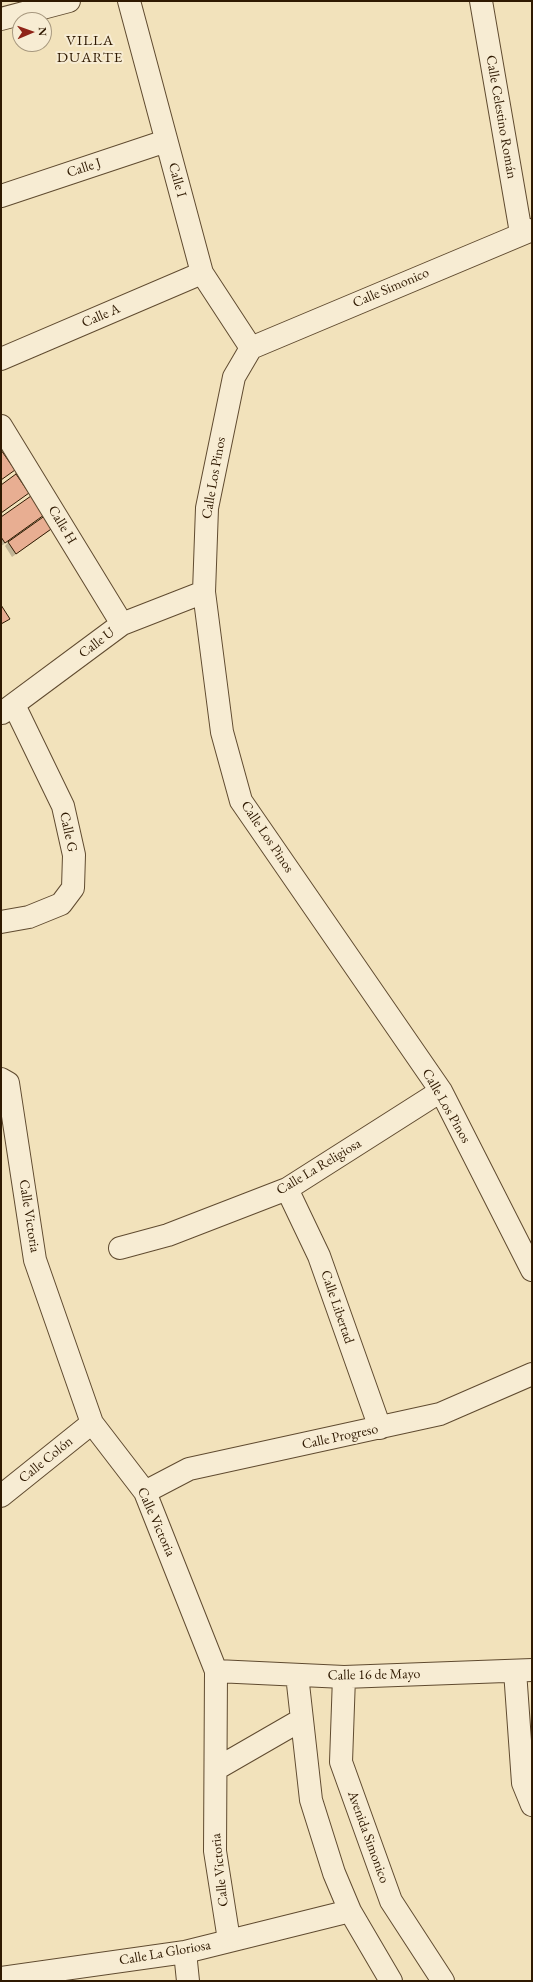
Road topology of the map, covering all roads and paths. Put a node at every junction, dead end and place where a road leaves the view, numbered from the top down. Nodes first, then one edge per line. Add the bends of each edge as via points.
1 (69, 1) edge
2 (129, 1) edge
3 (481, 1) edge
4 (1, 19) edge
5 (166, 141) junction
6 (1, 196) edge
7 (526, 232) edge
8 (202, 273) junction
9 (251, 348) junction
10 (1, 359) edge
11 (1, 426) edge
12 (204, 592) junction
13 (122, 624) junction
14 (7, 709) edge
15 (1, 922) edge
16 (1, 1079) edge
17 (441, 1091) junction
18 (287, 1189) junction
19 (120, 1248) dead end
20 (532, 1270) edge
21 (532, 1374) edge
22 (92, 1423) junction
23 (380, 1428) junction
24 (146, 1492) junction
25 (1, 1496) edge
26 (216, 1670) junction
27 (524, 1671) edge
28 (298, 1675) junction
29 (344, 1677) junction
30 (301, 1720) junction
31 (216, 1769) junction
32 (532, 1805) edge
33 (350, 1911) junction
34 (229, 1940) junction
35 (185, 1952) junction
36 (3, 1979) edge
37 (188, 1981) edge
38 (391, 1981) edge
39 (443, 1981) edge

1 - 4 street
2 - 5 street, Calle I
3 - 7 street, Calle Celestino Román
5 - 6 street, Calle J
5 - 8 street, Calle I
7 - 9 street, Calle Simonico
8 - 9 street, Calle I
8 - 10 street, Calle A
9 - 12 street, Calle Los Pinos via 234,377 207,508
11 - 13 street, Calle H
12 - 13 street, Calle U
12 - 17 street, Calle Los Pinos via 222,732 240,801
13 - 14 street, Calle U
14 - 15 street, Calle G via 63,806 74,855 73,888 61,904 29,917
16 - 22 street, Calle Victoria via 8,1083 35,1260
17 - 18 street, Calle La Religiosa
17 - 20 street, Calle Los Pinos
18 - 19 street, Calle La Religiosa via 168,1235
18 - 23 street, Calle Libertad via 319,1256
21 - 23 street, Calle Progreso via 440,1414
22 - 24 street, Calle Victoria
22 - 25 street, Calle Colón
23 - 24 street, Calle Progreso via 189,1469
24 - 26 street, Calle Victoria
26 - 28 street, Calle 16 de Mayo
26 - 31 street, Calle Victoria
27 - 29 street, Calle 16 de Mayo
27 - 32 street via 524,1783
28 - 29 street, Calle 16 de Mayo
28 - 30 street
29 - 39 street, Avenida Simonico via 341,1762 391,1901
30 - 31 street
30 - 33 street via 311,1800 334,1873
31 - 34 street, Calle Victoria via 215,1851
33 - 34 street, Calle La Gloriosa
33 - 38 street
34 - 35 street, Calle La Gloriosa
35 - 36 street, Calle La Gloriosa
35 - 37 street

